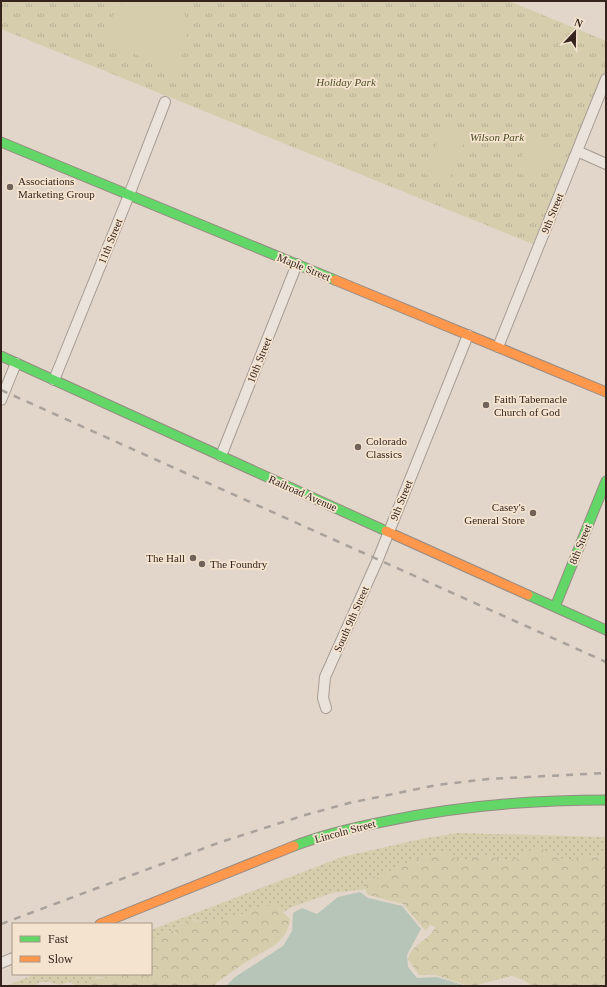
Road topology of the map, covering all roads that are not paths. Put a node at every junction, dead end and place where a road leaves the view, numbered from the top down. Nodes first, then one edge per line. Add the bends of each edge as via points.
1 (606, 79) edge
2 (165, 102) dead end
3 (1, 142) edge
4 (577, 152) junction
5 (606, 164) edge
6 (129, 195) junction
7 (297, 264) junction
8 (468, 335) junction
9 (498, 347) junction
10 (1, 356) edge
11 (16, 363) junction
12 (54, 380) junction
13 (606, 392) edge
14 (1, 400) edge
15 (221, 456) junction
16 (606, 481) edge
17 (388, 532) junction
18 (555, 607) junction
19 (606, 630) edge
20 (326, 708) dead end
21 (606, 800) edge
22 (102, 923) edge
23 (12, 958) edge
24 (1, 963) edge

1 - 4 street, 9th Street
2 - 6 street, 11th Street
3 - 6 street, Maple Street
4 - 5 street
4 - 9 street, 9th Street
6 - 7 street, Maple Street
6 - 12 street, 11th Street
7 - 8 street, Maple Street
7 - 15 street, 10th Street
8 - 9 street, Maple Street
8 - 17 street, 9th Street
9 - 13 street, Maple Street
10 - 11 street, Railroad Avenue
11 - 12 street, Railroad Avenue
11 - 14 street
12 - 15 street, Railroad Avenue
15 - 17 street, Railroad Avenue
16 - 18 street, 8th Street
17 - 18 street, Railroad Avenue
17 - 20 street, South 9th Street via 326,677
18 - 19 street, Railroad Avenue
21 - 22 street, Lincoln Street via 543,801 436,812 328,834
23 - 24 street

